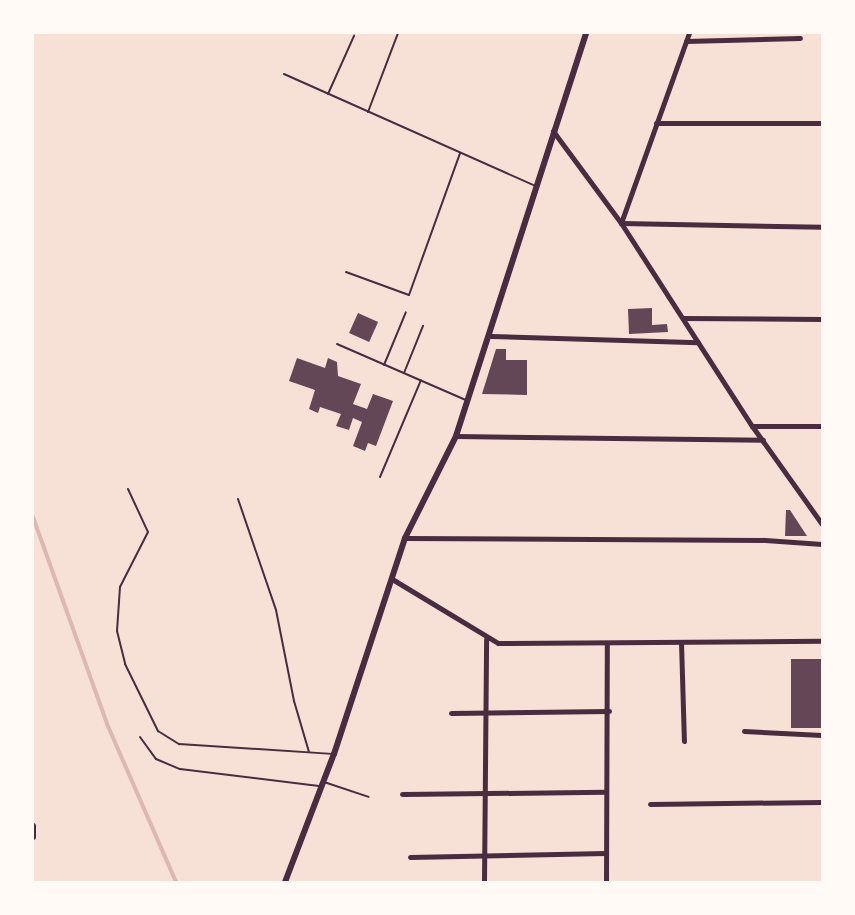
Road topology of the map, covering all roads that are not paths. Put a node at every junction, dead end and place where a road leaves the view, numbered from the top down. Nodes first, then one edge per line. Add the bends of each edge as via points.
1 (398, 33) edge
2 (586, 33) edge
3 (689, 33) edge
4 (354, 36) dead end
5 (800, 38) dead end
6 (686, 41) junction
7 (284, 74) dead end
8 (328, 94) junction
9 (368, 112) junction
10 (656, 123) junction
11 (822, 123) edge
12 (553, 131) junction
13 (460, 153) junction
14 (537, 187) junction
15 (621, 223) junction
16 (822, 226) edge
17 (346, 272) dead end
18 (406, 312) dead end
19 (683, 318) junction
20 (822, 319) edge
21 (423, 326) dead end
22 (491, 336) junction
23 (698, 342) junction
24 (337, 344) dead end
25 (384, 365) junction
26 (404, 373) junction
27 (421, 380) junction
28 (468, 401) junction
29 (752, 426) junction
30 (822, 426) edge
31 (456, 436) junction
32 (764, 440) junction
33 (380, 477) dead end
34 (128, 489) dead end
35 (238, 499) dead end
36 (822, 524) edge
37 (405, 538) junction
38 (822, 544) edge
39 (392, 579) junction
40 (486, 639) junction
41 (822, 641) edge
42 (681, 642) junction
43 (607, 643) junction
44 (488, 711) junction
45 (609, 711) junction
46 (451, 713) dead end
47 (744, 731) dead end
48 (822, 735) edge
49 (141, 737) dead end
50 (684, 741) dead end
51 (309, 752) junction
52 (334, 754) junction
53 (323, 784) junction
54 (605, 792) junction
55 (486, 793) junction
56 (402, 794) dead end
57 (369, 797) dead end
58 (822, 802) edge
59 (651, 804) dead end
60 (33, 826) edge
61 (33, 837) edge
62 (606, 854) junction
63 (484, 855) junction
64 (410, 857) dead end
65 (285, 882) edge
66 (484, 882) edge
67 (606, 882) edge

1 - 9 lane
2 - 12 street
3 - 6 street
4 - 8 lane
5 - 6 street
6 - 10 street
7 - 8 lane
8 - 9 lane
9 - 13 lane
10 - 11 street
10 - 15 street
12 - 14 street
12 - 15 street
13 - 14 lane
13 - 17 lane via 409,295
14 - 22 street
15 - 16 street
15 - 19 street
18 - 25 lane
19 - 20 street
19 - 23 street
21 - 26 lane
22 - 23 street
22 - 28 street
23 - 29 street
24 - 25 lane
25 - 26 lane
26 - 27 lane
27 - 28 lane
27 - 33 lane
28 - 31 street
29 - 30 street
29 - 32 street
31 - 32 street
31 - 37 street
32 - 36 street
34 - 51 lane via 148,532 120,587 117,631 125,664 158,731 179,744
35 - 51 lane via 276,610 294,701
37 - 38 street via 765,540
37 - 39 street
39 - 40 street
39 - 52 street
40 - 43 street via 516,645
40 - 44 street
41 - 42 street
42 - 43 street
42 - 50 street
43 - 45 street
44 - 45 street
44 - 46 street
44 - 55 street
45 - 54 street
47 - 48 street
49 - 53 lane via 156,759 180,769
51 - 52 lane
52 - 53 street
53 - 57 lane
53 - 65 street
54 - 55 street
54 - 62 street
55 - 56 street
55 - 63 street
58 - 59 street
60 - 61 street
62 - 63 street
62 - 67 street
63 - 64 street
63 - 66 street

